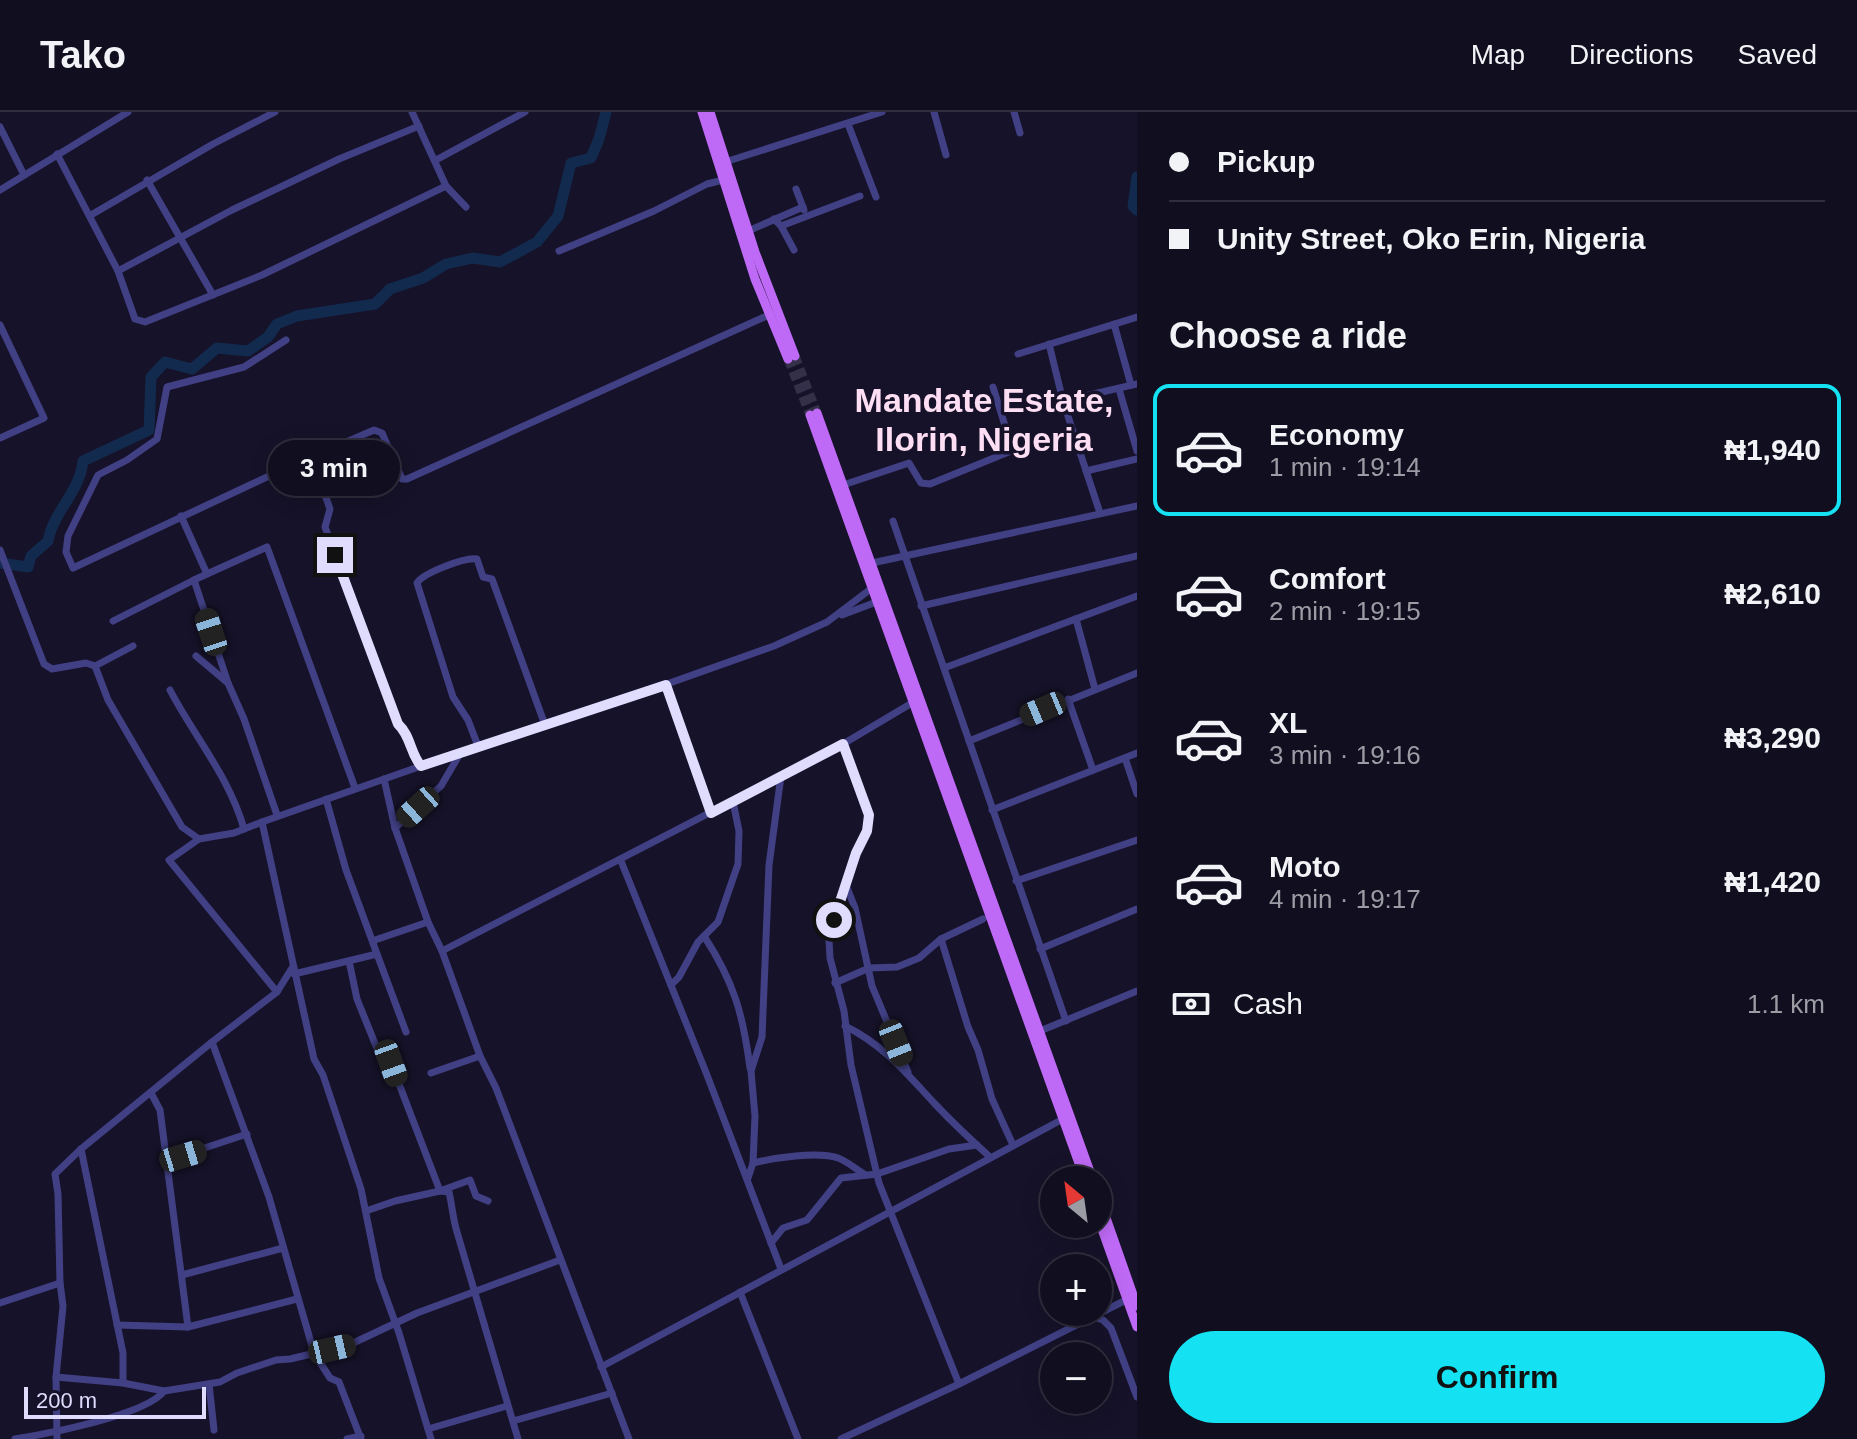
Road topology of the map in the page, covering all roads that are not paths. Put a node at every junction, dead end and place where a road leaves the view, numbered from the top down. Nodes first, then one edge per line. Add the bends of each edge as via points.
1 (128, 112) edge
2 (275, 112) edge
3 (412, 112) edge
4 (525, 112) edge
5 (702, 112) edge
6 (710, 112) edge
7 (882, 112) edge
8 (934, 112) edge
9 (1014, 112) edge
10 (848, 124) junction
11 (419, 126) junction
12 (0, 127) edge
13 (1020, 133) dead end
14 (57, 154) junction
15 (946, 155) dead end
16 (436, 160) junction
17 (725, 162) junction
18 (24, 175) junction
19 (147, 180) junction
20 (723, 180) junction
21 (446, 186) junction
22 (796, 189) dead end
23 (0, 190) edge
24 (860, 196) dead end
25 (876, 197) dead end
26 (466, 207) dead end
27 (804, 212) junction
28 (91, 215) junction
29 (774, 219) junction
30 (781, 226) junction
31 (748, 231) junction
32 (181, 238) junction
33 (794, 250) dead end
34 (559, 251) dead end
35 (118, 271) junction
36 (213, 295) junction
37 (773, 313) junction
38 (1137, 317) edge
39 (1114, 324) junction
40 (0, 325) edge
41 (286, 340) dead end
42 (1049, 344) junction
43 (1018, 354) dead end
44 (791, 357) tunnel mouth
45 (1134, 384) edge
46 (993, 387) dead end
47 (1119, 389) junction
48 (1063, 401) junction
49 (0, 438) edge
50 (1137, 451) edge
51 (312, 458) junction
52 (1137, 459) edge
53 (1086, 471) junction
54 (843, 485) junction
55 (1137, 506) edge
56 (1100, 513) junction
57 (181, 516) junction
58 (893, 521) dead end
59 (904, 555) junction
60 (3, 556) edge
61 (1137, 556) edge
62 (872, 563) junction
63 (207, 574) junction
64 (194, 580) junction
65 (872, 588) junction
66 (1137, 596) edge
67 (881, 600) junction
68 (921, 606) junction
69 (836, 617) junction
70 (1076, 619) junction
71 (113, 621) dead end
72 (133, 646) dead end
73 (196, 656) dead end
74 (95, 666) junction
75 (944, 668) junction
76 (1137, 673) edge
77 (228, 683) junction
78 (666, 685) junction
79 (1095, 689) junction
80 (170, 690) dead end
81 (1068, 699) junction
82 (916, 701) junction
83 (545, 725) junction
84 (969, 741) junction
85 (843, 744) junction
86 (478, 746) junction
87 (461, 752) junction
88 (1137, 753) edge
89 (1125, 758) junction
90 (421, 766) junction
91 (1093, 770) junction
92 (781, 776) junction
93 (384, 779) junction
94 (355, 788) junction
95 (1137, 794) edge
96 (326, 799) junction
97 (733, 802) junction
98 (992, 810) junction
99 (711, 813) junction
100 (277, 815) junction
101 (262, 822) junction
102 (395, 828) junction
103 (244, 829) junction
104 (199, 839) junction
105 (1136, 843) edge
106 (621, 861) junction
107 (1016, 881) junction
108 (845, 884) junction
109 (1137, 909) edge
110 (983, 919) dead end
111 (428, 922) junction
112 (704, 936) junction
113 (941, 939) junction
114 (373, 943) junction
115 (1040, 949) junction
116 (442, 951) junction
117 (377, 954) junction
118 (349, 961) junction
119 (294, 963) junction
120 (869, 968) junction
121 (294, 974) junction
122 (835, 983) junction
123 (671, 985) junction
124 (1137, 991) edge
125 (277, 992) junction
126 (1066, 1021) junction
127 (845, 1026) junction
128 (1040, 1031) junction
129 (406, 1032) dead end
130 (212, 1042) junction
131 (480, 1056) junction
132 (751, 1071) junction
133 (908, 1072) junction
134 (431, 1073) dead end
135 (151, 1093) junction
136 (1063, 1119) junction
137 (247, 1134) junction
138 (977, 1145) junction
139 (1013, 1145) junction
140 (81, 1149) junction
141 (990, 1157) junction
142 (165, 1161) junction
143 (753, 1163) junction
144 (1080, 1166) edge
145 (1088, 1166) edge
146 (877, 1174) junction
147 (866, 1175) junction
148 (748, 1180) junction
149 (440, 1191) junction
150 (488, 1201) dead end
151 (890, 1210) junction
152 (366, 1211) junction
153 (1112, 1237) edge
154 (1106, 1238) edge
155 (771, 1243) junction
156 (283, 1248) junction
157 (560, 1260) junction
158 (781, 1269) junction
159 (182, 1275) junction
160 (60, 1283) junction
161 (476, 1291) junction
162 (740, 1292) junction
163 (297, 1299) junction
164 (1133, 1301) edge
165 (0, 1303) edge
166 (1112, 1309) edge
167 (395, 1323) junction
168 (117, 1325) junction
169 (1075, 1326) edge
170 (1109, 1326) edge
171 (188, 1327) junction
172 (1137, 1327) edge
173 (314, 1353) junction
174 (601, 1367) junction
175 (56, 1377) junction
176 (123, 1383) junction
177 (209, 1384) junction
178 (959, 1384) junction
179 (164, 1391) junction
180 (612, 1393) junction
181 (1137, 1397) edge
182 (507, 1406) junction
183 (513, 1421) junction
184 (428, 1429) junction
185 (214, 1430) dead end
186 (57, 1436) edge
187 (361, 1438) edge
188 (15, 1439) edge
189 (347, 1439) edge
190 (431, 1439) edge
191 (518, 1439) edge
192 (629, 1439) edge
193 (798, 1439) edge
194 (841, 1439) edge

1 - 14 street
2 - 19 street
3 - 11 street
4 - 16 street
5 - 20 main road
6 - 17 main road
7 - 10 street
8 - 15 street
9 - 13 street
10 - 17 street
10 - 25 street
11 - 16 street
11 - 32 street via 325,165
12 - 18 street
14 - 18 street
14 - 28 street
16 - 21 street
17 - 31 main road
18 - 23 street
19 - 28 street
19 - 32 street
20 - 34 street
20 - 37 main road via 755,279
21 - 26 street
21 - 36 street
22 - 27 street
24 - 27 street
27 - 29 street
27 - 30 street
28 - 35 street
29 - 30 street
29 - 31 street
30 - 33 street
31 - 37 main road
32 - 35 street
32 - 36 street
35 - 36 street via 140,322
37 - 44 main road
37 - 51 street via 407,479 402,479 378,430
38 - 39 street
39 - 42 street
39 - 45 street
40 - 49 street via 44,418
41 - 57 street via 244,367 167,387 157,439 98,475 68,536 66,552 73,568
42 - 43 street
42 - 48 street
45 - 47 street
46 - 54 street via 1011,445 1006,455 925,485 909,463
47 - 48 street
47 - 50 street
48 - 53 street
51 - 57 street
51 - 90 street via 330,509 325,527 398,724
52 - 53 street
53 - 56 street
54 - 62 main road
54 - 65 main road via 814,414
55 - 56 street
56 - 59 street
57 - 63 street
58 - 59 street
59 - 62 street
59 - 68 street
60 - 74 street via 44,664 52,669
61 - 68 street
62 - 67 main road
63 - 64 street
63 - 94 street via 267,547
64 - 71 street
64 - 77 street
65 - 67 main road
65 - 69 street
66 - 70 street
67 - 69 street
67 - 82 main road
68 - 75 street
69 - 78 street via 802,635
70 - 75 street
70 - 79 street
72 - 74 street
73 - 77 street
74 - 104 street via 108,700 167,805 182,827
75 - 84 street
76 - 79 street
77 - 100 street
78 - 83 street
78 - 99 street
79 - 81 street
80 - 103 street via 227,785
81 - 84 street
81 - 91 street
82 - 85 street
82 - 128 main road via 951,780
82 - 136 main road
83 - 86 street
83 - 86 street via 492,579 483,577 477,559 466,559 417,583 453,697
84 - 98 street
85 - 92 street
85 - 108 street via 869,815
86 - 87 street
87 - 90 street
87 - 102 street via 441,786
88 - 89 street
89 - 91 street
89 - 95 street
90 - 93 street
91 - 98 street
92 - 97 street
92 - 132 street via 769,865 762,1037
93 - 94 street
93 - 102 street
94 - 96 street
96 - 100 street
96 - 114 street
97 - 99 street
97 - 112 street via 738,864 718,922
98 - 107 street
99 - 106 street
100 - 101 street
101 - 103 street
101 - 119 street
102 - 111 street
103 - 104 street
104 - 125 street via 169,860
105 - 107 street
106 - 116 street
106 - 123 street
107 - 115 street
108 - 120 street
108 - 122 street via 829,941
109 - 115 street
110 - 113 street
111 - 114 street
111 - 116 street
112 - 123 street
112 - 132 street via 740,1006
113 - 120 street via 919,958 897,967
113 - 139 street via 992,1099
114 - 117 street
115 - 126 street
116 - 131 street
117 - 118 street
117 - 129 street
118 - 121 street
118 - 149 street via 357,999 380,1056 391,1063
119 - 121 street
119 - 125 street
120 - 122 street
120 - 133 street
121 - 152 street via 314,1059
122 - 127 street
123 - 148 street
124 - 126 street
125 - 130 street
126 - 128 street
127 - 133 street via 870,1038
127 - 146 street
128 - 145 main road
130 - 135 street
130 - 137 street
131 - 134 street
131 - 157 street
132 - 143 street
133 - 138 street
135 - 140 street
135 - 142 street via 160,1110
136 - 139 street
136 - 144 main road
137 - 142 street
137 - 156 street
138 - 141 street
138 - 146 street
139 - 141 street
140 - 160 street via 55,1174
140 - 168 street
141 - 151 street
142 - 159 street
143 - 147 street via 829,1157
143 - 148 street
146 - 147 street
146 - 151 street
147 - 155 street via 841,1178 807,1220 783,1228
148 - 155 street
149 - 150 street via 470,1180 476,1196
149 - 152 street
149 - 161 street via 449,1192
151 - 158 street
151 - 178 street
152 - 167 street via 379,1278
153 - 164 main road
154 - 164 main road
155 - 158 street
156 - 159 street
156 - 163 street
157 - 161 street
157 - 174 street
158 - 162 street
159 - 171 street
160 - 165 street
160 - 175 street via 63,1324
161 - 167 street
161 - 182 street
162 - 174 street
162 - 193 street
163 - 171 street
163 - 173 street
164 - 166 street
164 - 172 main road
167 - 173 street via 349,1345
167 - 184 street
168 - 171 street
168 - 176 street
169 - 178 street
170 - 181 street
173 - 177 street via 276,1360
173 - 187 street via 330,1378 339,1382
174 - 180 street
175 - 176 street
175 - 186 street
176 - 179 street
177 - 179 street
177 - 185 street
178 - 194 street
179 - 186 street via 138,1407
180 - 183 street
180 - 192 street
182 - 183 street
182 - 184 street
183 - 191 street
184 - 190 street
186 - 188 street
187 - 189 street

